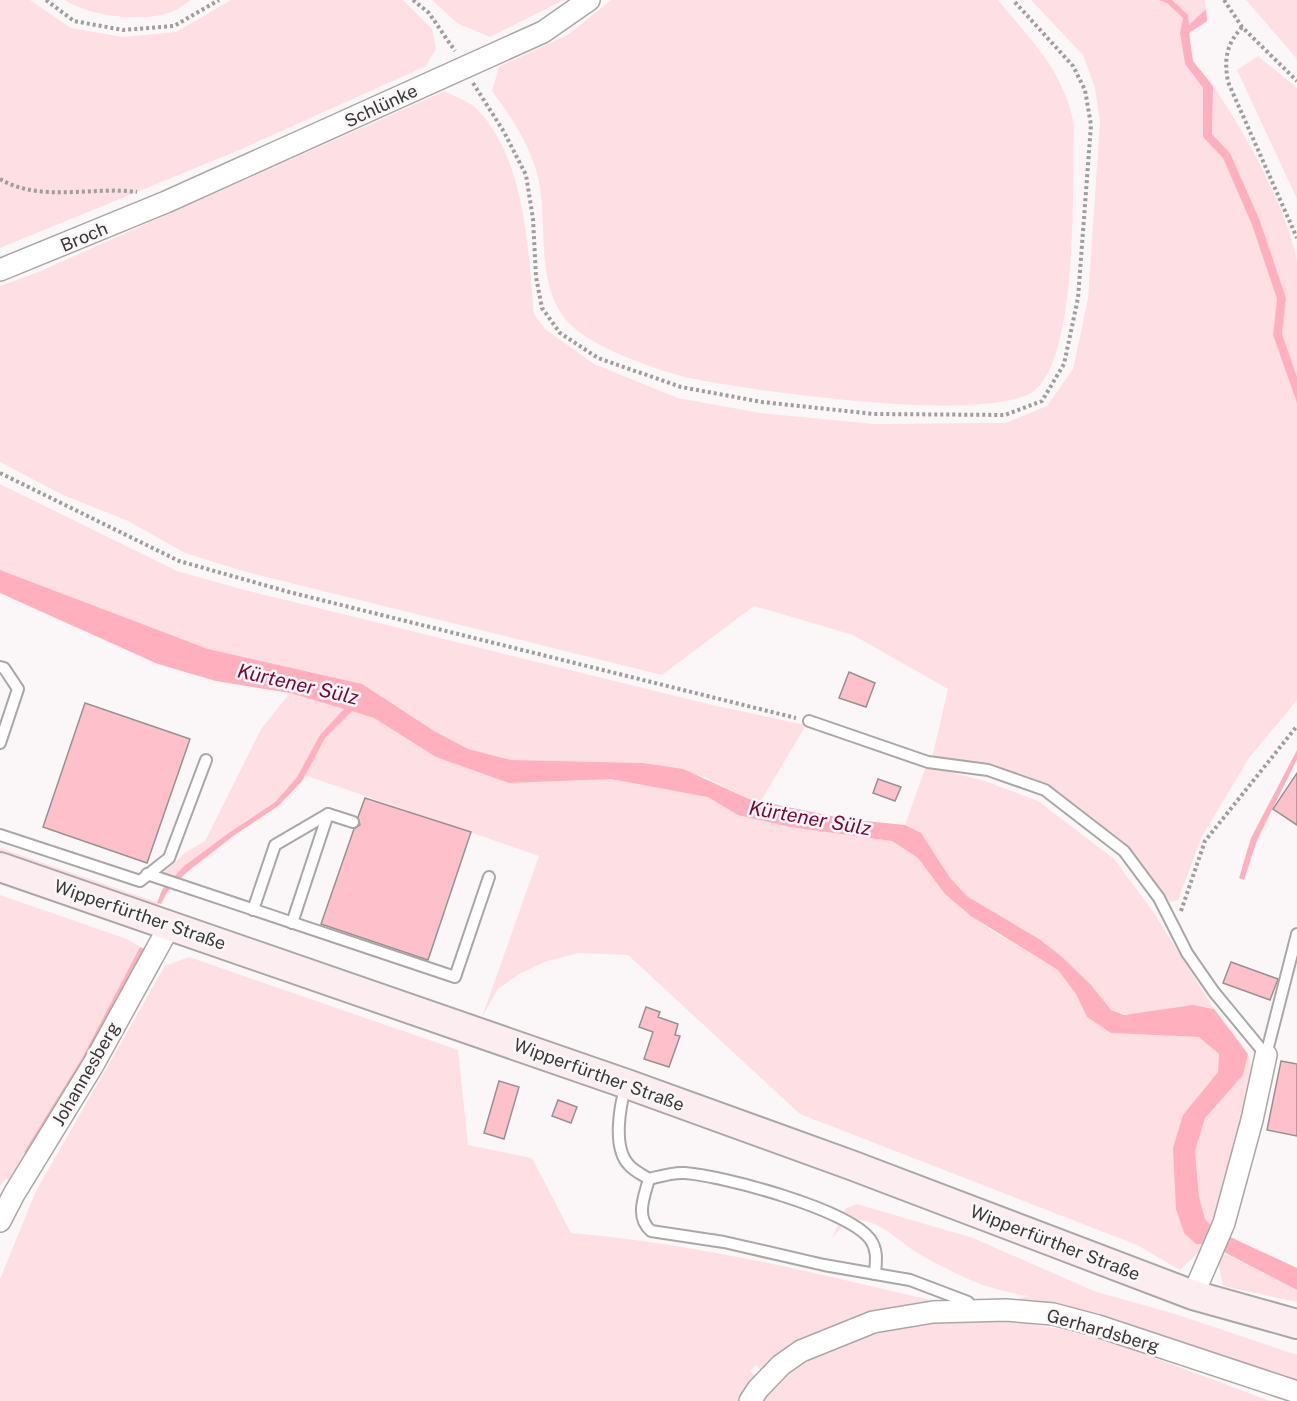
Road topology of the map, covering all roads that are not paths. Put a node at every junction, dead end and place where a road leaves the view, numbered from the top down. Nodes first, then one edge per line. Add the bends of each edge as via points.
1 (589, 0) edge
2 (166, 202) joint
3 (0, 270) edge
4 (0, 667) edge
5 (808, 721) road end
6 (0, 743) edge
7 (206, 760) dead end
8 (328, 814) junction
9 (352, 822) dead end
10 (0, 835) edge
11 (0, 867) edge
12 (147, 874) junction
13 (489, 877) dead end
14 (253, 910) junction
15 (292, 923) junction
16 (170, 925) junction
17 (1297, 934) edge
18 (1266, 1054) junction
19 (627, 1084) junction
20 (649, 1179) junction
21 (0, 1221) edge
22 (875, 1274) junction
23 (1193, 1295) junction
24 (974, 1311) junction
25 (1297, 1324) edge
26 (1297, 1392) edge
27 (750, 1401) edge

1 - 2 street, Schlünke via 543,32
2 - 3 street, Broch
4 - 6 lane via 18,689
5 - 18 lane via 928,762 988,770 1045,790 1124,851 1159,898 1187,953 1214,992
7 - 12 lane via 169,858
8 - 9 lane
8 - 14 lane via 275,845
8 - 15 lane
10 - 12 lane via 140,881
11 - 16 main road, Wipperfürther Straße
12 - 14 lane
13 - 15 lane via 455,977
14 - 15 lane
16 - 19 main road, Wipperfürther Straße
16 - 21 street, Johannesberg
17 - 18 lane
18 - 23 street via 1224,1223
19 - 20 lane via 622,1099 621,1151 628,1165
19 - 23 main road, Wipperfürther Straße
20 - 22 lane via 685,1173 789,1196 817,1207 864,1232 871,1240 877,1252
20 - 22 lane via 641,1215 651,1231
22 - 24 lane via 910,1280 960,1298
23 - 25 main road, Wipperfürther Straße
24 - 26 street, Gerhardsberg via 1053,1314
24 - 27 street, Gerhardsberg via 933,1312 873,1322 816,1344 781,1365

